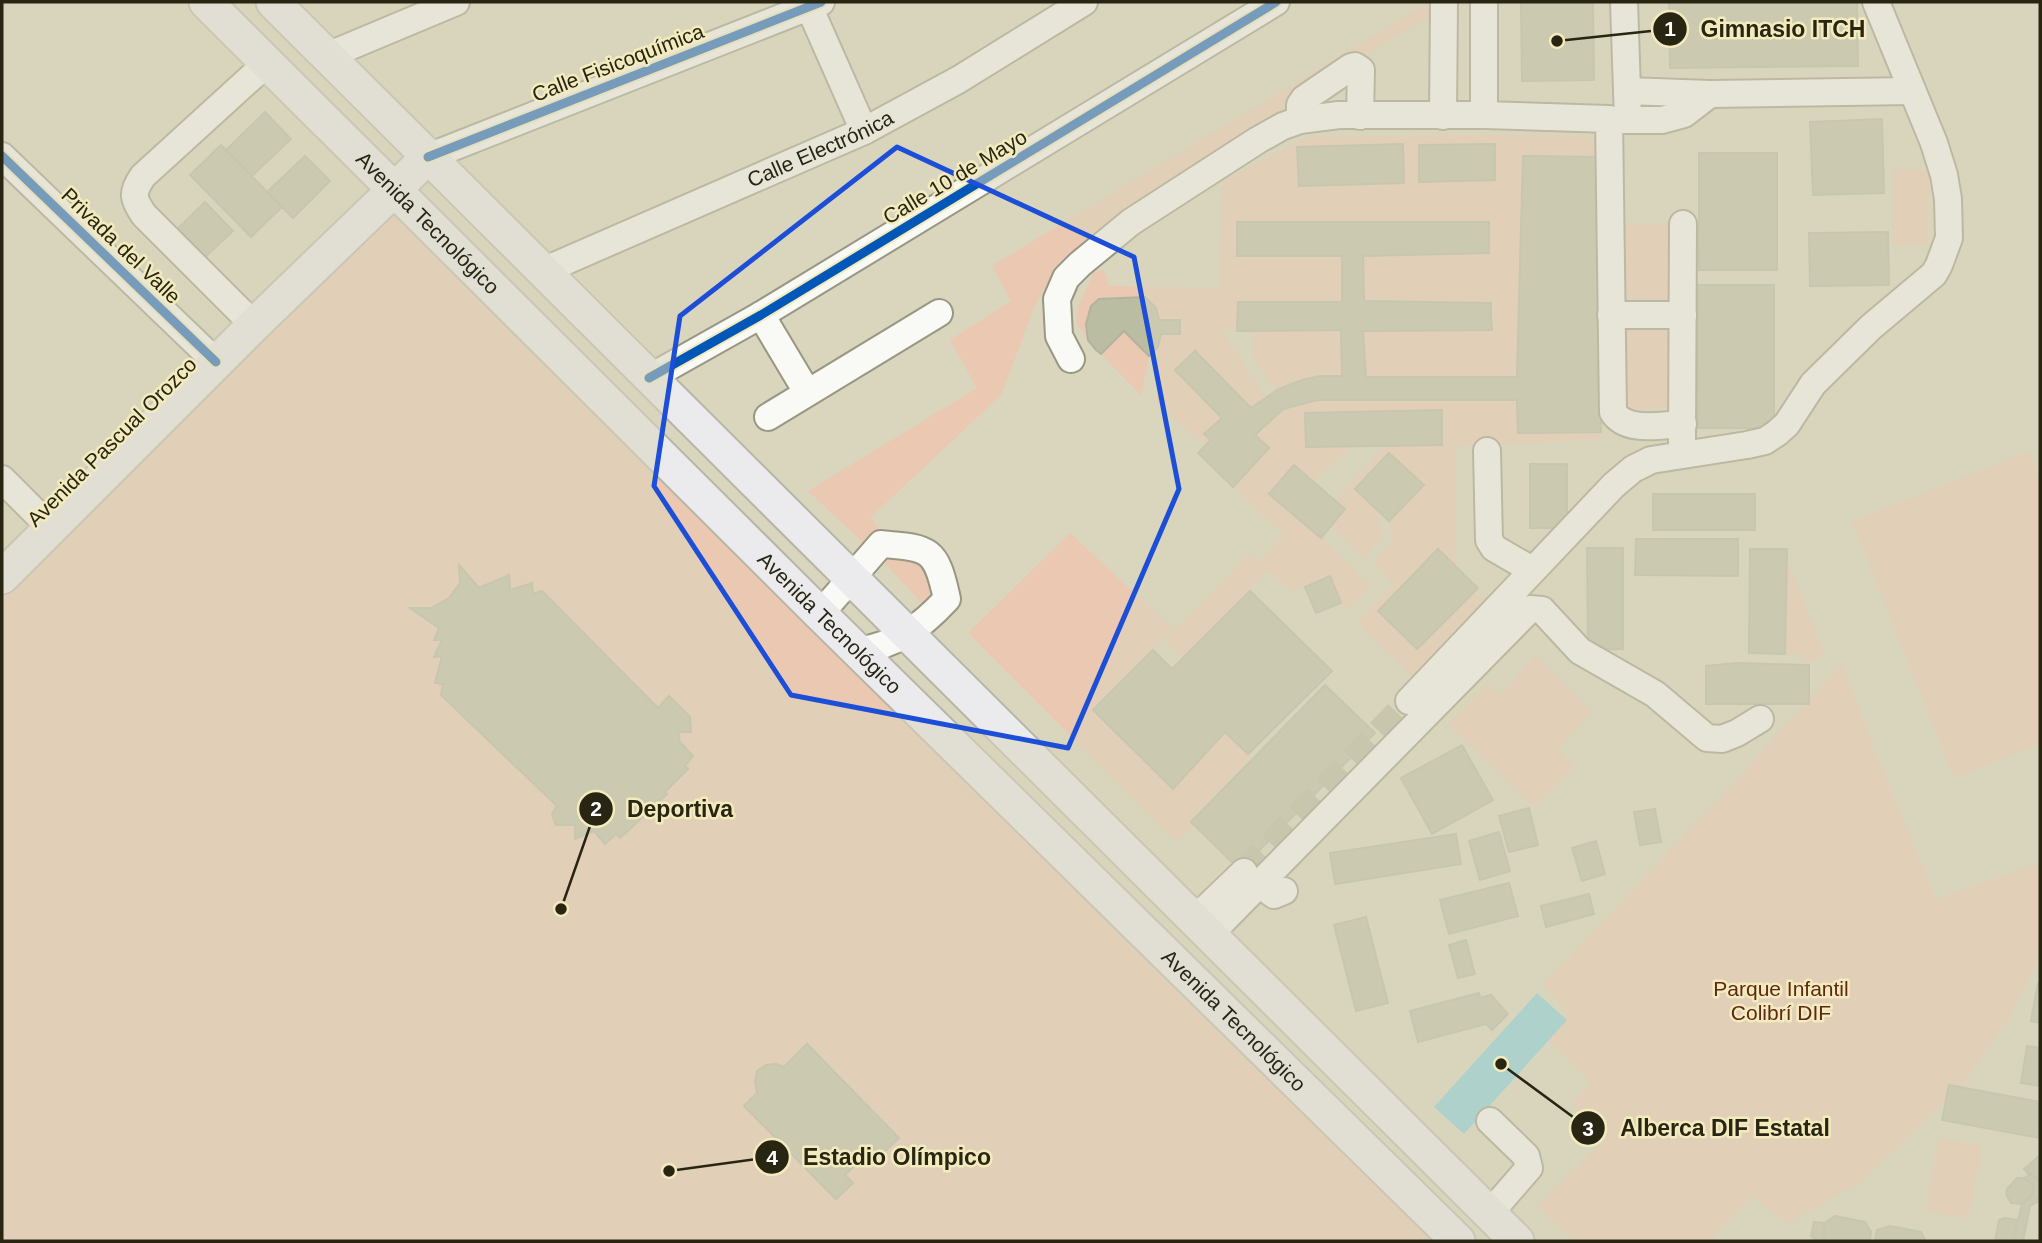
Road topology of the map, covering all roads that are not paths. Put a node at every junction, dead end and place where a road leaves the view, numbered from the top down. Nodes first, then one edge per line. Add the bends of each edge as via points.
1 (206, 2) edge
2 (273, 2) edge
3 (456, 2) edge
4 (1084, 2) edge
5 (1276, 2) edge
6 (1444, 2) edge
7 (1484, 2) edge
8 (1624, 2) edge
9 (1876, 2) edge
10 (812, 3) edge
11 (327, 56) junction
12 (267, 63) junction
13 (1912, 90) junction
14 (1627, 91) junction
15 (1710, 94) junction
16 (1484, 115) junction
17 (1360, 116) junction
18 (1443, 116) junction
19 (1300, 120) junction
20 (1619, 120) junction
21 (864, 131) junction
22 (2, 156) edge
23 (428, 156) junction
24 (393, 190) junction
25 (1683, 224) dead end
26 (543, 271) junction
27 (939, 313) dead end
28 (761, 315) junction
29 (1611, 315) junction
30 (1683, 315) junction
31 (254, 325) junction
32 (1071, 359) dead end
33 (216, 362) junction
34 (649, 378) junction
35 (807, 392) junction
36 (768, 417) dead end
37 (1683, 424) junction
38 (1488, 452) dead end
39 (1681, 454) junction
40 (2, 480) edge
41 (51, 528) junction
42 (1532, 570) junction
43 (2, 577) edge
44 (852, 578) junction
45 (820, 614) junction
46 (908, 633) junction
47 (857, 651) junction
48 (1409, 701) tunnel mouth
49 (1760, 719) dead end
50 (1251, 878) junction
51 (1284, 891) dead end
52 (1201, 928) junction
53 (1490, 1121) dead end
54 (1489, 1214) junction
55 (1458, 1241) edge
56 (1517, 1241) edge

1 - 12 main road, Avenida Tecnológico
2 - 11 main road, Avenida Tecnológico
3 - 11 street
4 - 21 street, Calle Electrónica via 958,80
5 - 28 street, Calle 10 de Mayo
6 - 18 street
7 - 16 street
8 - 14 street
9 - 13 street
10 - 21 street
10 - 23 street, Calle Fisicoquímica
11 - 23 main road, Avenida Tecnológico
12 - 24 main road, Avenida Tecnológico
12 - 31 street via 135,187 144,215
13 - 15 street
13 - 39 street via 1946,187 1949,238 1934,274 1813,384 1777,433 1747,445
14 - 15 street
14 - 20 street
15 - 20 street via 1684,114 1662,120
16 - 18 street
16 - 20 street
17 - 18 street
17 - 19 street
17 - 19 street via 1361,70 1355,66 1304,99
19 - 32 street via 1258,140 1131,222 1074,269 1060,288 1057,309 1059,336
20 - 29 street
21 - 26 street, Calle Electrónica
22 - 33 street, Privada del Valle
23 - 24 main road, Avenida Pascual Orozco
23 - 26 main road, Avenida Tecnológico
24 - 31 main road, Avenida Pascual Orozco
24 - 45 main road, Avenida Tecnológico
25 - 30 street
26 - 34 main road, Avenida Tecnológico
27 - 35 street
28 - 34 street, Calle 10 de Mayo
28 - 35 street
29 - 30 street
29 - 37 street via 1613,412 1629,425
30 - 37 street
31 - 33 main road, Avenida Pascual Orozco
33 - 41 main road, Avenida Pascual Orozco
34 - 44 main road, Avenida Tecnológico
35 - 36 street
37 - 39 street
38 - 42 street via 1489,540 1494,548
39 - 42 street via 1633,469
40 - 41 street
41 - 43 main road, Avenida Pascual Orozco
42 - 48 street
44 - 45 street
44 - 46 main road, Avenida Tecnológico
44 - 46 street via 881,544 916,547 933,557 947,599
45 - 47 main road, Avenida Tecnológico
46 - 47 street via 891,643
46 - 52 main road, Avenida Tecnológico
47 - 55 main road, Avenida Tecnológico
49 - 50 street via 1722,739 1707,738 1655,694 1580,651 1542,610 1530,609
50 - 51 street via 1274,895
50 - 52 street
52 - 54 main road, Avenida Tecnológico
53 - 54 street via 1526,1156 1529,1168
54 - 56 main road, Avenida Tecnológico

